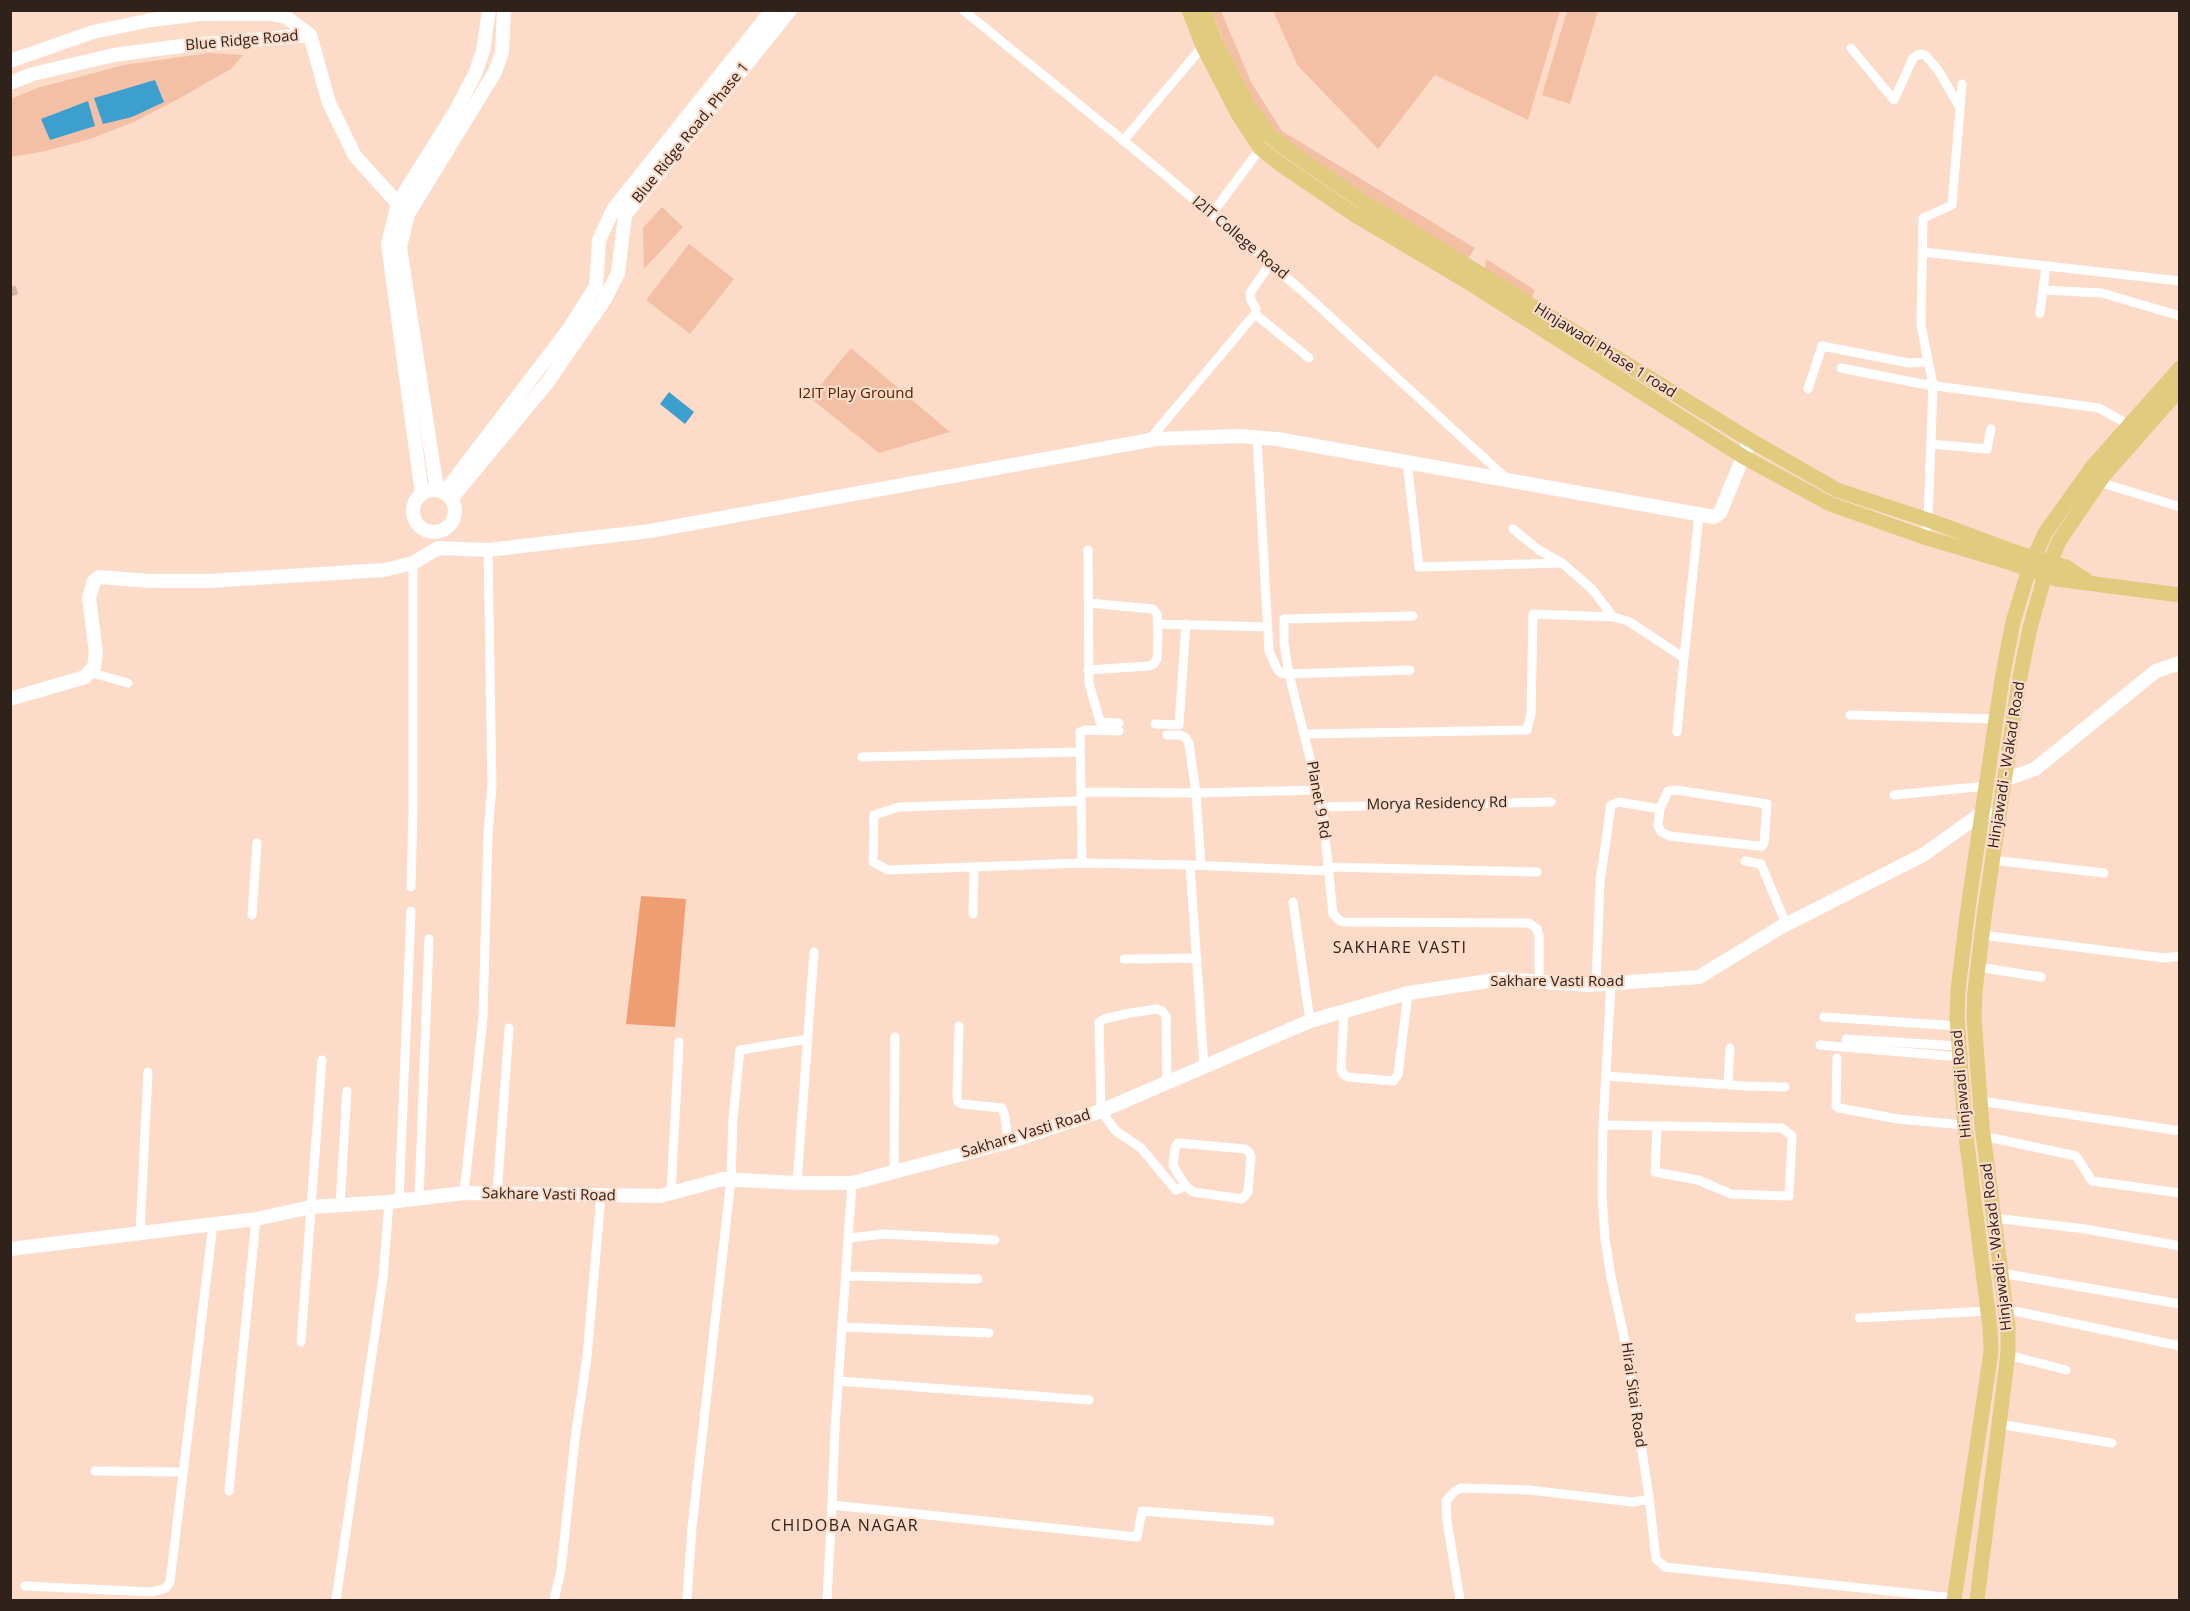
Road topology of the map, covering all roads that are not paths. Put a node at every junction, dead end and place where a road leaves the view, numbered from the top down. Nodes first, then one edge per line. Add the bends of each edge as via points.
1 (489, 10) edge
2 (504, 10) edge
3 (772, 10) edge
4 (790, 10) edge
5 (963, 10) edge
6 (1189, 10) edge
7 (1203, 10) edge
8 (310, 35) junction
9 (1208, 42) junction
10 (1851, 48) dead end
11 (10, 61) edge
12 (10, 83) edge
13 (1962, 84) dead end
14 (1960, 108) junction
15 (1271, 136) junction
16 (1123, 141) junction
17 (1260, 148) junction
18 (398, 203) junction
19 (408, 214) junction
20 (1211, 215) junction
21 (1923, 252) junction
22 (1269, 264) junction
23 (2046, 266) junction
24 (2180, 281) edge
25 (2043, 290) junction
26 (2040, 313) dead end
27 (1255, 314) junction
28 (2180, 316) edge
29 (1309, 358) dead end
30 (1927, 362) junction
31 (1841, 368) dead end
32 (2180, 368) edge
33 (1933, 385) junction
34 (1808, 389) dead end
35 (2180, 389) edge
36 (2129, 425) junction
37 (1991, 429) dead end
38 (1257, 438) junction
39 (1149, 440) junction
40 (1750, 440) junction
41 (1931, 444) junction
42 (1742, 456) junction
43 (1407, 461) junction
44 (1506, 478) junction
45 (2099, 482) junction
46 (422, 494) junction
47 (444, 494) junction
48 (2180, 507) edge
49 (1699, 515) junction
50 (1928, 520) junction
51 (1513, 529) dead end
52 (437, 532) junction
53 (1924, 537) junction
54 (438, 548) junction
55 (488, 550) junction
56 (1088, 550) dead end
57 (413, 563) junction
58 (1562, 563) junction
59 (2031, 563) junction
60 (2047, 568) junction
61 (2180, 595) edge
62 (1089, 603) junction
63 (1413, 616) dead end
64 (1613, 617) junction
65 (1158, 624) junction
66 (1186, 624) junction
67 (1268, 627) junction
68 (1269, 642) junction
69 (1284, 644) junction
70 (1684, 658) junction
71 (2180, 663) edge
72 (1088, 669) junction
73 (1410, 670) dead end
74 (89, 672) junction
75 (1288, 674) junction
76 (128, 682) dead end
77 (10, 699) edge
78 (1850, 714) dead end
79 (1996, 719) junction
80 (1155, 724) dead end
81 (1677, 732) dead end
82 (1305, 734) junction
83 (1167, 735) dead end
84 (1079, 752) junction
85 (862, 757) dead end
86 (2004, 780) junction
87 (1986, 786) junction
88 (1318, 790) junction
89 (1197, 793) junction
90 (1894, 795) dead end
91 (1081, 796) junction
92 (1551, 801) dead end
93 (1322, 807) junction
94 (1660, 809) junction
95 (1982, 813) junction
96 (1999, 817) junction
97 (257, 843) dead end
98 (1992, 860) junction
99 (1745, 861) dead end
100 (1082, 862) junction
101 (1190, 865) junction
102 (1201, 866) junction
103 (974, 867) junction
104 (1329, 869) junction
105 (1537, 872) dead end
106 (2104, 873) dead end
107 (411, 887) dead end
108 (1293, 903) dead end
109 (411, 911) dead end
110 (973, 914) dead end
111 (252, 915) dead end
112 (1786, 924) junction
113 (1982, 935) junction
114 (429, 939) dead end
115 (814, 952) dead end
116 (2180, 956) edge
117 (1124, 958) dead end
118 (1197, 958) junction
119 (1978, 967) junction
120 (2041, 976) dead end
121 (1539, 981) junction
122 (1611, 984) junction
123 (1596, 985) junction
124 (1408, 993) junction
125 (1344, 1011) junction
126 (1824, 1017) dead end
127 (1310, 1021) junction
128 (959, 1026) dead end
129 (1958, 1026) junction
130 (508, 1028) dead end
131 (895, 1037) dead end
132 (808, 1039) junction
133 (1846, 1039) dead end
134 (679, 1042) dead end
135 (1820, 1045) dead end
136 (1730, 1048) dead end
137 (1959, 1052) junction
138 (1837, 1058) dead end
139 (322, 1060) dead end
140 (1204, 1066) junction
141 (148, 1072) dead end
142 (1606, 1076) junction
143 (1167, 1082) junction
144 (1728, 1085) junction
145 (1785, 1087) dead end
146 (348, 1091) dead end
147 (1980, 1101) junction
148 (1101, 1111) junction
149 (1603, 1125) junction
150 (1964, 1125) junction
151 (1657, 1127) junction
152 (2180, 1131) edge
153 (1983, 1136) junction
154 (1008, 1142) junction
155 (894, 1171) junction
156 (731, 1179) junction
157 (797, 1183) junction
158 (852, 1183) junction
159 (1186, 1186) junction
160 (464, 1193) junction
161 (671, 1193) junction
162 (2180, 1193) edge
163 (497, 1194) junction
164 (601, 1196) junction
165 (419, 1198) junction
166 (394, 1202) junction
167 (340, 1205) junction
168 (311, 1207) junction
169 (1994, 1218) junction
170 (256, 1219) junction
171 (213, 1224) junction
172 (140, 1233) junction
173 (850, 1238) junction
174 (995, 1240) dead end
175 (2180, 1246) edge
176 (10, 1250) edge
177 (2001, 1273) junction
178 (847, 1276) junction
179 (978, 1279) dead end
180 (2180, 1304) edge
181 (2005, 1309) junction
182 (1988, 1311) junction
183 (1859, 1318) dead end
184 (843, 1327) junction
185 (989, 1333) dead end
186 (301, 1342) dead end
187 (2180, 1346) edge
188 (2008, 1355) junction
189 (2067, 1370) dead end
190 (839, 1381) junction
191 (1089, 1400) dead end
192 (2000, 1424) junction
193 (2112, 1443) dead end
194 (95, 1471) dead end
195 (182, 1472) junction
196 (229, 1491) dead end
197 (1649, 1497) junction
198 (832, 1505) junction
199 (1270, 1521) dead end
200 (25, 1586) dead end
201 (1954, 1599) edge
202 (336, 1600) edge
203 (554, 1600) edge
204 (687, 1600) edge
205 (827, 1600) edge
206 (1460, 1600) edge
207 (1977, 1600) edge

1 - 18 street via 475,74
2 - 19 street via 502,52 491,80
3 - 47 street, Blue Ridge Road, Phase 1 via 614,208 599,240 596,286 569,329
4 - 47 street, Blue Ridge Road, Phase 1 via 625,215 618,273 605,299 547,383
5 - 16 street, I2IT College Road
6 - 9 main road, Hinjawadi Phase 1 road
7 - 9 main road, Hinjawadi Phase 1 road
8 - 11 street, Blue Ridge Road via 286,17 271,14 200,14 93,32
8 - 12 street, Blue Ridge Road via 114,55
8 - 18 street via 329,103 355,156
9 - 15 main road, Hinjawadi Phase 1 road
9 - 16 street
9 - 17 main road, Hinjawadi Phase 1 road via 1238,114
10 - 14 street via 1894,100 1913,58 1925,55
13 - 14 street
14 - 21 street via 1952,205 1923,218
15 - 17 street
15 - 40 main road, Hinjawadi Phase 1 road via 1365,203
16 - 20 street, I2IT College Road
17 - 20 street
17 - 42 main road, Hinjawadi Phase 1 road via 1355,215
18 - 19 street
18 - 46 street via 388,244
19 - 47 street via 400,247
20 - 22 street, I2IT College Road
21 - 23 street
21 - 30 street via 1921,325
22 - 27 street via 1250,293 1257,309
22 - 44 street, I2IT College Road
23 - 24 street
23 - 25 street
25 - 26 street
25 - 28 street via 2102,293
27 - 29 street
27 - 39 street
30 - 33 street
30 - 34 street via 1909,363 1822,346
31 - 33 street
32 - 36 main road, Hinjawadi Road
33 - 36 street via 2099,408
33 - 41 street
35 - 45 main road, Hinjawadi - Wakad Road
36 - 59 main road, Hinjawadi Road via 2075,490 2045,533
37 - 41 street via 1987,449
38 - 39 street
38 - 43 street
38 - 67 street, Planet 9 Rd
39 - 55 street via 650,531
40 - 42 street
40 - 50 main road, Hinjawadi Phase 1 road via 1837,490
41 - 50 street
42 - 49 street via 1720,513 1714,517
42 - 53 main road, Hinjawadi Phase 1 road via 1830,504
43 - 44 street
43 - 58 street via 1419,567
44 - 49 street
45 - 48 street
45 - 60 main road, Hinjawadi - Wakad Road
46 - 47 street
46 - 52 street via 413,505 414,519 424,530
47 - 52 street via 454,505 453,519
49 - 70 street
50 - 53 street
50 - 59 main road, Hinjawadi Phase 1 road
51 - 58 street
52 - 54 street
53 - 59 main road, Hinjawadi Phase 1 road
54 - 55 street
54 - 57 street
55 - 160 street via 492,786 483,1018
56 - 62 street
57 - 74 street via 380,570 208,581 99,577 94,581 90,598 96,653
57 - 107 street
58 - 64 street via 1593,589
59 - 60 main road, Hinjawadi Phase 1 road
59 - 79 main road, Hinjawadi Road via 2013,622
60 - 61 main road, Hinjawadi Phase 1 road via 2068,581
60 - 86 main road, Hinjawadi - Wakad Road via 2019,682
62 - 65 street via 1153,609
62 - 72 street
63 - 69 street via 1284,619
64 - 70 street via 1628,621
64 - 82 street via 1533,614 1531,714 1527,730
65 - 66 street
65 - 72 street via 1154,664
66 - 67 street
66 - 80 street via 1179,725
67 - 68 street, Planet 9 Rd
68 - 69 street
68 - 75 street, Planet 9 Rd via 1273,663 1278,671
69 - 75 street
70 - 81 street
71 - 86 street via 2156,671 2035,769
72 - 84 street via 1100,722 1119,727 1080,732
73 - 75 street
74 - 76 street
74 - 77 street via 85,677
75 - 82 street, Planet 9 Rd
78 - 79 street
79 - 87 main road, Hinjawadi Road
82 - 88 street, Planet 9 Rd
83 - 89 street via 1181,735 1190,744
84 - 85 street
84 - 91 street
86 - 96 main road, Hinjawadi - Wakad Road
87 - 90 street
87 - 95 main road, Hinjawadi Road
88 - 89 street
88 - 93 street, Planet 9 Rd
89 - 91 street
89 - 102 street
91 - 100 street
91 - 103 street via 898,807 874,815 873,862 888,870
92 - 93 street, Morya Residency Rd
93 - 104 street, Planet 9 Rd
94 - 94 street via 1668,791 1676,790 1767,804 1764,843 1758,846 1670,836 1661,832 1658,825
94 - 123 street via 1619,802 1611,805 1600,882
95 - 96 street
95 - 112 street, Sakhare Vasti Road via 1923,855
95 - 129 main road, Hinjawadi Road via 1961,960
96 - 98 main road, Hinjawadi - Wakad Road
97 - 111 street
98 - 106 street
98 - 113 main road, Hinjawadi - Wakad Road
99 - 112 street via 1761,864
100 - 101 street
100 - 103 street
101 - 102 street
101 - 118 street
102 - 104 street
103 - 110 street
104 - 105 street
104 - 121 street, Planet 9 Rd via 1333,914 1340,921 1529,923 1538,929
108 - 127 street
109 - 166 street
112 - 122 street, Sakhare Vasti Road via 1699,977
113 - 116 street via 2164,958
113 - 119 main road, Hinjawadi - Wakad Road
114 - 165 street
115 - 132 street
117 - 118 street
118 - 140 street
119 - 120 street
119 - 147 main road, Hinjawadi - Wakad Road via 1974,1017
121 - 123 street, Sakhare Vasti Road
121 - 124 street, Sakhare Vasti Road via 1502,979
122 - 123 street, Sakhare Vasti Road
122 - 142 street, Hirai Sitai Road
124 - 125 street, Sakhare Vasti Road
124 - 125 street via 1398,1075 1393,1081 1344,1075
125 - 127 street, Sakhare Vasti Road
126 - 129 street
127 - 140 street, Sakhare Vasti Road
128 - 154 street via 958,1102 1002,1108
129 - 137 main road, Hinjawadi Road
130 - 163 street
131 - 155 street
132 - 156 street via 740,1050
132 - 157 street
133 - 137 street
134 - 161 street
135 - 137 street
136 - 144 street
137 - 150 main road, Hinjawadi Road
138 - 150 street via 1839,1108
139 - 168 street
140 - 143 street, Sakhare Vasti Road
141 - 172 street
142 - 144 street
142 - 149 street, Hirai Sitai Road
143 - 148 street, Sakhare Vasti Road
143 - 148 street via 1166,1016 1162,1011 1104,1018 1098,1027
144 - 145 street
146 - 167 street
147 - 152 street
147 - 153 main road, Hinjawadi - Wakad Road
148 - 154 street, Sakhare Vasti Road
148 - 159 street via 1116,1131 1142,1148 1176,1190
149 - 151 street
149 - 197 street, Hirai Sitai Road via 1605,1239
150 - 182 main road, Hinjawadi Road
151 - 151 street via 1782,1128 1792,1136 1789,1196 1731,1194 1698,1180 1655,1172
153 - 162 street via 2076,1156 2092,1181
153 - 169 main road, Hinjawadi - Wakad Road
154 - 155 street, Sakhare Vasti Road
155 - 158 street, Sakhare Vasti Road
156 - 157 street, Sakhare Vasti Road
156 - 161 street, Sakhare Vasti Road
156 - 204 street
157 - 158 street, Sakhare Vasti Road
158 - 173 street
159 - 159 street via 1193,1192 1242,1199 1248,1192 1249,1152 1178,1143 1173,1166
160 - 163 street, Sakhare Vasti Road
160 - 165 street, Sakhare Vasti Road
161 - 164 street, Sakhare Vasti Road
163 - 164 street, Sakhare Vasti Road
164 - 203 street via 587,1357
165 - 166 street, Sakhare Vasti Road
166 - 167 street, Sakhare Vasti Road
166 - 202 street
167 - 168 street, Sakhare Vasti Road
168 - 170 street, Sakhare Vasti Road
168 - 186 street
169 - 175 street
169 - 177 main road, Hinjawadi - Wakad Road
170 - 171 street, Sakhare Vasti Road
170 - 196 street
171 - 172 street, Sakhare Vasti Road
171 - 195 street
172 - 176 street, Sakhare Vasti Road
173 - 174 street via 884,1234
173 - 178 street
177 - 180 street
177 - 181 main road, Hinjawadi - Wakad Road
178 - 179 street
178 - 184 street
181 - 187 street
181 - 188 main road, Hinjawadi - Wakad Road
182 - 183 street
182 - 201 main road, Hinjawadi Road via 1991,1352
184 - 185 street
184 - 190 street
188 - 189 street
188 - 192 main road, Hinjawadi - Wakad Road
190 - 191 street
190 - 198 street
192 - 193 street
192 - 207 main road, Hinjawadi - Wakad Road
194 - 195 street
195 - 200 street via 174,1566 166,1588 152,1592
197 - 201 street, Hirai Sitai Road via 1656,1559 1665,1566
197 - 206 street via 1632,1502 1529,1490 1455,1491 1446,1501
198 - 199 street via 1137,1537 1142,1511
198 - 205 street

